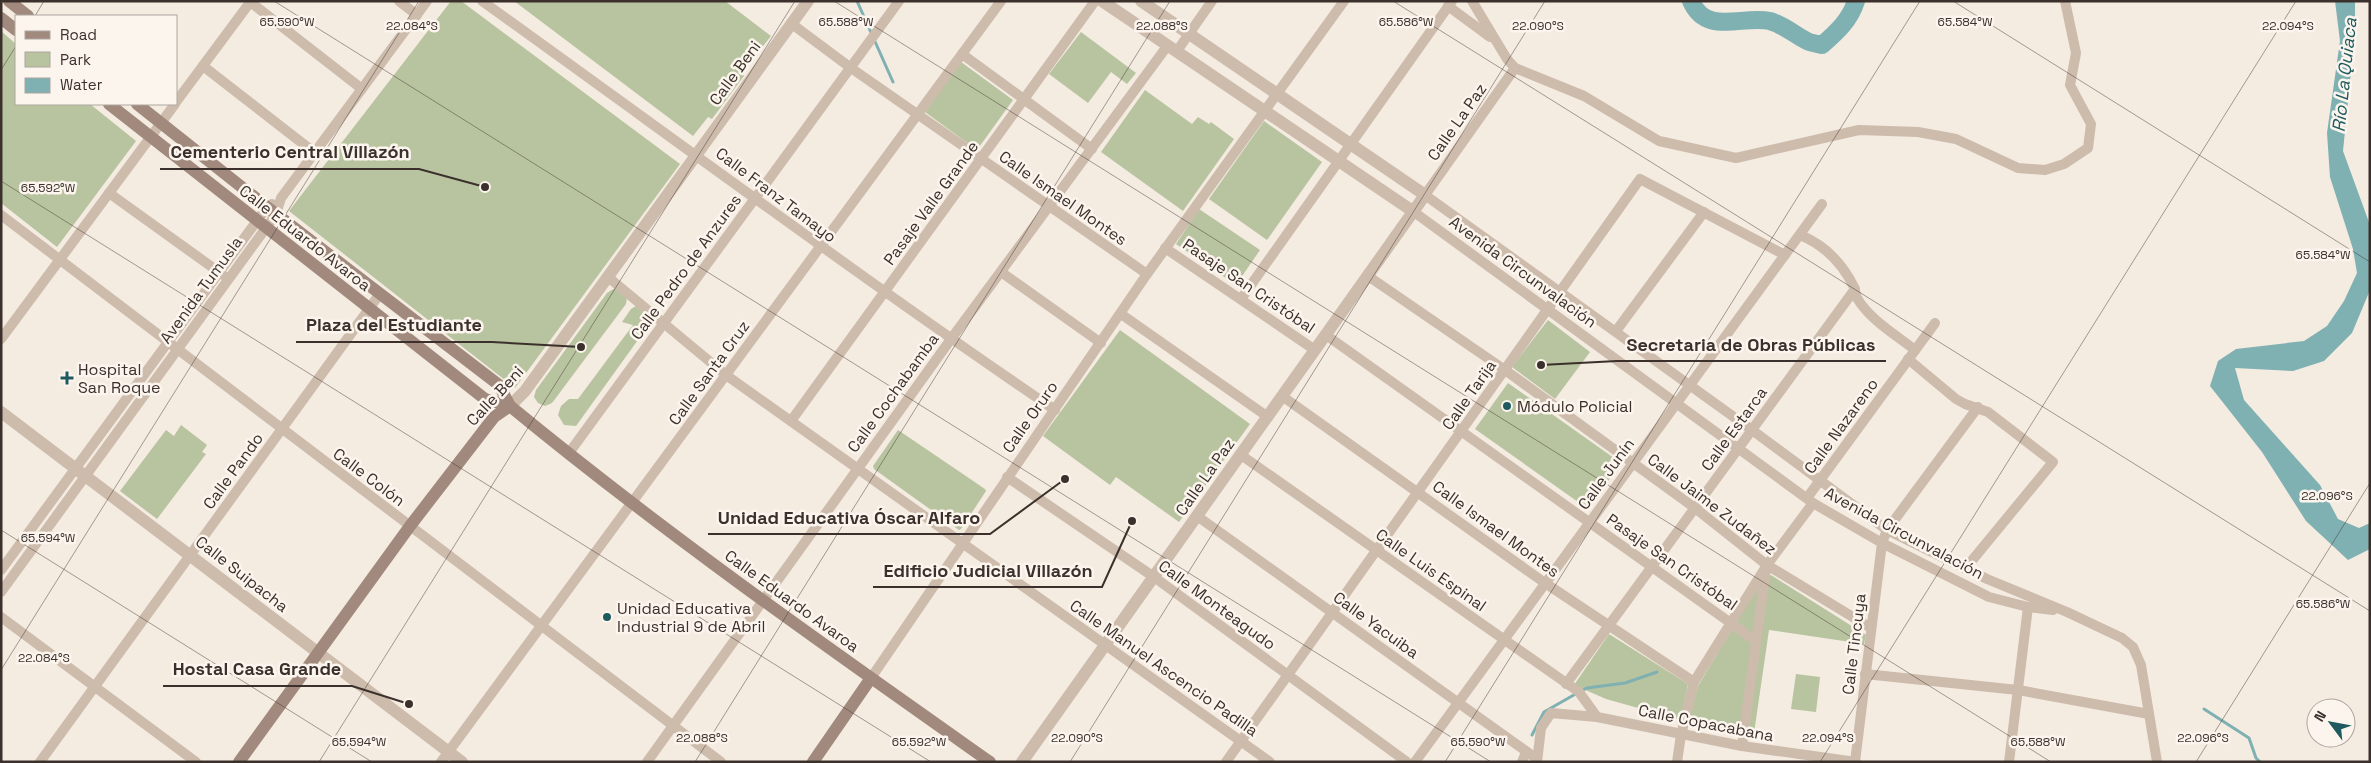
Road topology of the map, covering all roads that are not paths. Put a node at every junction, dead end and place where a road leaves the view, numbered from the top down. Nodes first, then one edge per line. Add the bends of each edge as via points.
1 (9, 1) edge
2 (399, 1) edge
3 (427, 1) edge
4 (482, 1) edge
5 (808, 1) edge
6 (899, 1) edge
7 (1000, 1) edge
8 (1095, 1) edge
9 (1102, 1) edge
10 (1141, 1) edge
11 (1212, 1) edge
12 (1344, 1) edge
13 (1472, 1) edge
14 (2065, 1) edge
15 (250, 2) edge
16 (1450, 4) edge
17 (27, 15) edge
18 (417, 15) junction
19 (1, 18) edge
20 (792, 24) junction
21 (15, 29) edge
22 (1189, 33) junction
23 (1497, 42) junction
24 (1172, 48) junction
25 (962, 54) junction
26 (203, 66) junction
27 (850, 68) junction
28 (1515, 68) junction
29 (362, 89) junction
30 (1277, 94) junction
31 (178, 100) edge
32 (1024, 100) junction
33 (110, 105) edge
34 (138, 105) edge
35 (174, 105) edge
36 (1265, 111) junction
37 (917, 114) junction
38 (160, 122) junction
39 (150, 136) junction
40 (1351, 144) junction
41 (1092, 149) junction
42 (314, 153) junction
43 (696, 154) junction
44 (981, 160) junction
45 (1339, 161) junction
46 (108, 193) junction
47 (1425, 195) junction
48 (756, 198) junction
49 (1822, 204) dead end
50 (1049, 207) junction
51 (271, 211) junction
52 (1414, 212) junction
53 (1704, 212) junction
54 (1, 215) edge
55 (261, 224) junction
56 (1800, 235) junction
57 (820, 246) junction
58 (1165, 248) junction
59 (1785, 255) junction
60 (60, 259) junction
61 (219, 272) junction
62 (1001, 272) junction
63 (1147, 274) junction
64 (1368, 276) junction
65 (608, 277) junction
66 (228, 279) junction
67 (1855, 289) junction
68 (1561, 292) junction
69 (885, 293) junction
70 (379, 295) junction
71 (1241, 299) junction
72 (369, 308) junction
73 (1547, 310) junction
74 (1121, 314) junction
75 (664, 323) junction
76 (1934, 323) dead end
77 (1616, 331) junction
78 (1326, 335) junction
79 (1, 339) edge
80 (951, 339) junction
81 (168, 343) junction
82 (1101, 343) junction
83 (176, 350) junction
84 (1315, 350) junction
85 (1915, 350) junction
86 (1908, 359) junction
87 (1505, 370) junction
88 (726, 375) junction
89 (1690, 385) junction
90 (1282, 396) junction
91 (1676, 404) junction
92 (510, 406) junction
93 (1978, 407) junction
94 (119, 409) junction
95 (1055, 410) junction
96 (1, 412) edge
97 (128, 417) junction
98 (1268, 417) junction
99 (790, 421) junction
100 (282, 429) junction
101 (1752, 430) junction
102 (1462, 431) junction
103 (1739, 448) junction
104 (569, 453) junction
105 (1240, 455) junction
106 (1633, 463) junction
107 (857, 468) junction
108 (81, 472) junction
109 (1007, 477) junction
110 (1820, 480) junction
111 (1418, 492) junction
112 (1810, 501) junction
113 (631, 504) junction
114 (1695, 508) junction
115 (1197, 516) junction
116 (1590, 522) junction
117 (410, 526) junction
118 (1887, 530) junction
119 (962, 542) junction
120 (1882, 543) junction
121 (1377, 550) junction
122 (190, 555) junction
123 (1767, 565) junction
124 (1652, 567) junction
125 (1965, 569) junction
126 (1, 570) edge
127 (1154, 577) junction
128 (1545, 583) junction
129 (1, 592) edge
130 (762, 601) junction
131 (2028, 607) junction
132 (1332, 612) junction
133 (2067, 612) junction
134 (1, 617) edge
135 (1732, 622) junction
136 (541, 626) junction
137 (1609, 627) junction
138 (1871, 628) junction
139 (1504, 640) junction
140 (1756, 641) junction
141 (1105, 645) junction
142 (317, 653) junction
143 (1865, 674) junction
144 (1288, 675) junction
145 (871, 678) junction
146 (1694, 682) junction
147 (1566, 684) junction
148 (94, 687) junction
149 (2018, 690) junction
150 (1458, 703) junction
151 (2149, 714) junction
152 (1597, 717) junction
153 (673, 726) junction
154 (1681, 735) junction
155 (1241, 741) junction
156 (1742, 746) junction
157 (1766, 750) junction
158 (445, 757) edge
159 (1524, 757) edge
160 (1537, 760) edge
161 (40, 762) edge
162 (196, 762) edge
163 (239, 762) edge
164 (462, 762) edge
165 (647, 762) edge
166 (720, 762) edge
167 (813, 762) edge
168 (990, 762) edge
169 (1022, 762) edge
170 (1226, 762) edge
171 (1270, 762) edge
172 (1407, 762) edge
173 (1415, 762) edge
174 (1677, 762) edge
175 (1765, 762) edge
176 (1855, 762) edge
177 (2009, 762) edge
178 (2157, 762) edge

1 - 17 main road
2 - 18 street
3 - 18 street, Avenida Tumusla
4 - 43 street, Calle Franz Tamayo
5 - 20 street, Calle Beni
6 - 27 street, Calle Pedro de Anzures
7 - 25 street, Calle Santa Cruz
8 - 32 street, Pasaje Valle Grande
9 - 24 street, Avenida Circunvalación
10 - 22 street, Avenida Circunvalación
11 - 22 street, Calle Cochabamba
12 - 30 street, Calle Oruro
13 - 23 street
14 - 28 street via 2076,53 2070,85 2091,124 2088,148 2064,164 2045,170 2018,168 1956,139 1918,132 1859,130 1736,158 1659,141 1584,96
15 - 26 street
15 - 29 street
16 - 23 street
16 - 40 street
18 - 29 street, Avenida Tumusla
19 - 21 main road
20 - 27 street, Calle Ismael Montes
20 - 43 street, Calle Beni
22 - 24 street, Calle Cochabamba
22 - 30 street, Avenida Circunvalación
23 - 28 street
24 - 36 street, Avenida Circunvalación
24 - 41 street, Calle Cochabamba
25 - 32 street
25 - 37 street, Calle Santa Cruz
26 - 31 street
26 - 42 street
27 - 37 street, Calle Ismael Montes
27 - 48 street, Calle Pedro de Anzures
28 - 47 street, Calle La Paz
29 - 42 street, Avenida Tumusla
30 - 36 street, Calle Oruro
30 - 40 street, Avenida Circunvalación
32 - 41 street
32 - 44 street, Pasaje Valle Grande
33 - 39 main road, Calle Eduardo Avaroa
34 - 38 main road, Calle Eduardo Avaroa
35 - 38 street
36 - 45 street, Avenida Circunvalación
36 - 58 street, Calle Oruro
37 - 44 street, Calle Ismael Montes
37 - 57 street, Calle Santa Cruz
38 - 39 street
38 - 51 main road, Calle Eduardo Avaroa
39 - 46 street
39 - 55 main road, Calle Eduardo Avaroa
40 - 45 street
40 - 47 street, Avenida Circunvalación
41 - 50 street, Calle Cochabamba
42 - 51 street, Avenida Tumusla
43 - 48 street, Calle Franz Tamayo
43 - 65 street, Calle Beni
44 - 50 street, Calle Ismael Montes
44 - 69 street, Pasaje Valle Grande
45 - 52 street, Avenida Circunvalación
45 - 71 street
46 - 60 street
46 - 61 street
47 - 52 street, Calle La Paz
47 - 68 street, Avenida Circunvalación
48 - 57 street, Calle Franz Tamayo
48 - 75 street, Calle Pedro de Anzures
49 - 56 street, Calle Junín
50 - 62 street, Calle Cochabamba
50 - 63 street, Calle Ismael Montes
51 - 55 street, Avenida Tumusla
51 - 70 main road, Calle Eduardo Avaroa
52 - 64 street, Calle La Paz
52 - 73 street, Avenida Circunvalación
53 - 59 street, Calle Tarija
53 - 68 street, Calle Tarija via 1640,179
53 - 77 street
54 - 60 street, Calle Colón
55 - 61 street, Avenida Tumusla
55 - 66 street, Avenida Tumusla
55 - 72 main road, Calle Eduardo Avaroa
56 - 59 street, Calle Junín
56 - 67 street via 1831,253
57 - 69 street, Calle Franz Tamayo
57 - 88 street, Calle Santa Cruz
58 - 63 street, Calle Oruro
58 - 71 street, Pasaje San Cristóbal
59 - 89 street, Calle Junín
60 - 79 street
60 - 81 street, Calle Colón
61 - 66 street
61 - 81 street, Avenida Tumusla
62 - 80 street, Calle Cochabamba
62 - 82 street
63 - 74 street, Calle Oruro
64 - 78 street, Calle La Paz
64 - 87 street, Calle Jaime Zudañez
65 - 75 street, Calle Manuel Ascencio Padilla
65 - 92 street, Calle Beni via 525,391
66 - 83 street, Avenida Tumusla
67 - 85 street via 1857,298 1874,318
67 - 101 street, Calle Estarca
68 - 73 street, Calle Tarija
68 - 77 street, Avenida Circunvalación
69 - 80 street, Calle Franz Tamayo
69 - 99 street, Pasaje Valle Grande
70 - 72 street, Calle Pando
70 - 92 main road, Calle Eduardo Avaroa via 499,386
71 - 84 street, Pasaje San Cristóbal
72 - 92 main road, Calle Eduardo Avaroa via 485,399
72 - 100 street, Calle Pando
73 - 87 street, Calle Tarija
73 - 91 street, Avenida Circunvalación
74 - 82 street, Calle Oruro
74 - 98 street
75 - 88 street, Calle Manuel Ascencio Padilla
75 - 104 street, Calle Pedro de Anzures
76 - 85 street, Calle Nazareno
77 - 89 street, Avenida Circunvalación
78 - 84 street, Calle La Paz
78 - 102 street, Pasaje San Cristóbal
80 - 95 street, Calle Franz Tamayo
80 - 107 street, Calle Cochabamba
81 - 83 street, Calle Colón
81 - 94 street, Avenida Tumusla
82 - 95 street, Calle Oruro
83 - 97 street, Avenida Tumusla
83 - 100 street, Calle Colón
84 - 90 street, Calle La Paz
85 - 86 street, Calle Nazareno
86 - 93 street via 1956,399
86 - 110 street, Calle Nazareno
87 - 102 street, Calle Tarija
87 - 106 street, Calle Jaime Zudañez
88 - 99 street, Calle Manuel Ascencio Padilla
88 - 113 street, Calle Santa Cruz
89 - 91 street, Calle Junín
89 - 101 street, Avenida Circunvalación
90 - 98 street, Calle La Paz
90 - 111 street, Calle Ismael Montes
91 - 103 street, Avenida Circunvalación
91 - 106 street, Calle Junín
92 - 104 main road, Calle Eduardo Avaroa
92 - 117 main road, Calle Beni via 494,417
93 - 118 street, Calle Tincuya
93 - 125 street via 2053,462
94 - 97 street
94 - 108 street, Avenida Tumusla
95 - 109 street, Calle Oruro
96 - 108 street, Calle Suipacha
97 - 108 street, Avenida Tumusla
98 - 105 street, Calle La Paz
99 - 107 street, Calle Manuel Ascencio Padilla
100 - 117 street, Calle Colón
100 - 122 street, Calle Pando
101 - 103 street, Calle Estarca
101 - 110 street, Avenida Circunvalación
102 - 111 street, Calle Tarija
102 - 116 street, Pasaje San Cristóbal
103 - 112 street, Avenida Circunvalación
103 - 114 street, Calle Estarca
104 - 113 main road, Calle Eduardo Avaroa
105 - 115 street, Calle La Paz
105 - 121 street, Calle Luis Espinal
106 - 114 street, Calle Jaime Zudañez
106 - 116 street, Calle Junín
107 - 119 street, Calle Manuel Ascencio Padilla
107 - 130 street, Calle Cochabamba
108 - 122 street, Calle Suipacha
108 - 126 street, Avenida Tumusla
108 - 129 street, Avenida Tumusla
109 - 119 street, Calle Oruro
109 - 127 street, Calle Monteagudo
110 - 112 street, Calle Nazareno
110 - 118 street, Avenida Circunvalación
111 - 121 street, Calle Tarija
111 - 128 street, Calle Ismael Montes
112 - 120 street, Avenida Circunvalación
112 - 123 street, Calle Nazareno
113 - 130 main road, Calle Eduardo Avaroa
113 - 136 street, Calle Santa Cruz
114 - 123 street, Calle Jaime Zudañez
114 - 124 street, Calle Estarca
115 - 127 street, Calle La Paz
115 - 132 street, Calle Yacuiba
116 - 124 street, Pasaje San Cristóbal
116 - 128 street, Calle Junín
117 - 136 street, Calle Colón
117 - 142 main road, Calle Beni
118 - 120 street, Calle Tincuya
118 - 125 street, Avenida Circunvalación
119 - 141 street, Calle Manuel Ascencio Padilla
119 - 145 street, Calle Oruro
120 - 131 street, Avenida Circunvalación via 1990,597
120 - 138 street, Calle Tincuya
121 - 132 street, Calle Tarija
121 - 139 street, Calle Luis Espinal
122 - 142 street, Calle Suipacha
122 - 148 street, Calle Pando
123 - 135 street, Calle Nazareno
123 - 138 street, Calle Jaime Zudañez
123 - 140 street
124 - 135 street, Pasaje San Cristóbal
124 - 137 street, Calle Estarca
125 - 133 street, Avenida Circunvalación
127 - 141 street, Calle La Paz
127 - 144 street, Calle Monteagudo
128 - 137 street, Calle Ismael Montes
128 - 139 street, Calle Junín
130 - 145 main road, Calle Eduardo Avaroa
130 - 153 street, Calle Cochabamba
131 - 133 street, Avenida Circunvalación
131 - 149 street
132 - 144 street, Calle Tarija
132 - 150 street, Calle Yacuiba
133 - 151 street, Avenida Circunvalación via 2122,638 2133,647 2142,665
134 - 148 street
135 - 140 street, Pasaje San Cristóbal
135 - 146 street, Calle Nazareno
136 - 153 street, Calle Colón
136 - 158 street, Calle Santa Cruz
137 - 146 street, Calle Ismael Montes
137 - 147 street, Calle Estarca
138 - 143 street, Calle Tincuya
139 - 147 street, Calle Luis Espinal
139 - 150 street, Calle Junín
140 - 156 street
141 - 155 street, Calle Manuel Ascencio Padilla
141 - 169 street, Calle La Paz
142 - 158 street, Calle Suipacha
142 - 163 main road, Calle Beni
143 - 149 street
143 - 176 street, Calle Tincuya
144 - 155 street, Calle Tarija
144 - 172 street, Calle Monteagudo
145 - 167 main road, Calle Oruro
145 - 168 main road, Calle Eduardo Avaroa
146 - 154 street, Calle Nazareno
147 - 152 street, Calle Luis Espinal via 1579,692
148 - 161 street, Calle Pando
148 - 162 street
149 - 151 street
149 - 177 street
150 - 159 street, Calle Yacuiba
150 - 173 street, Calle Junín
151 - 178 street, Avenida Circunvalación
152 - 154 street, Calle Copacabana
152 - 160 street, Calle Copacabana via 1551,713 1541,728
153 - 165 street, Calle Cochabamba
153 - 166 street, Calle Colón
154 - 156 street, Calle Copacabana
154 - 174 street, Calle Nazareno
155 - 170 street, Calle Tarija
155 - 171 street, Calle Manuel Ascencio Padilla
156 - 157 street, Calle Copacabana
157 - 175 street
157 - 176 street, Calle Copacabana
158 - 164 street, Calle Suipacha
159 - 160 street, Calle Yacuiba

